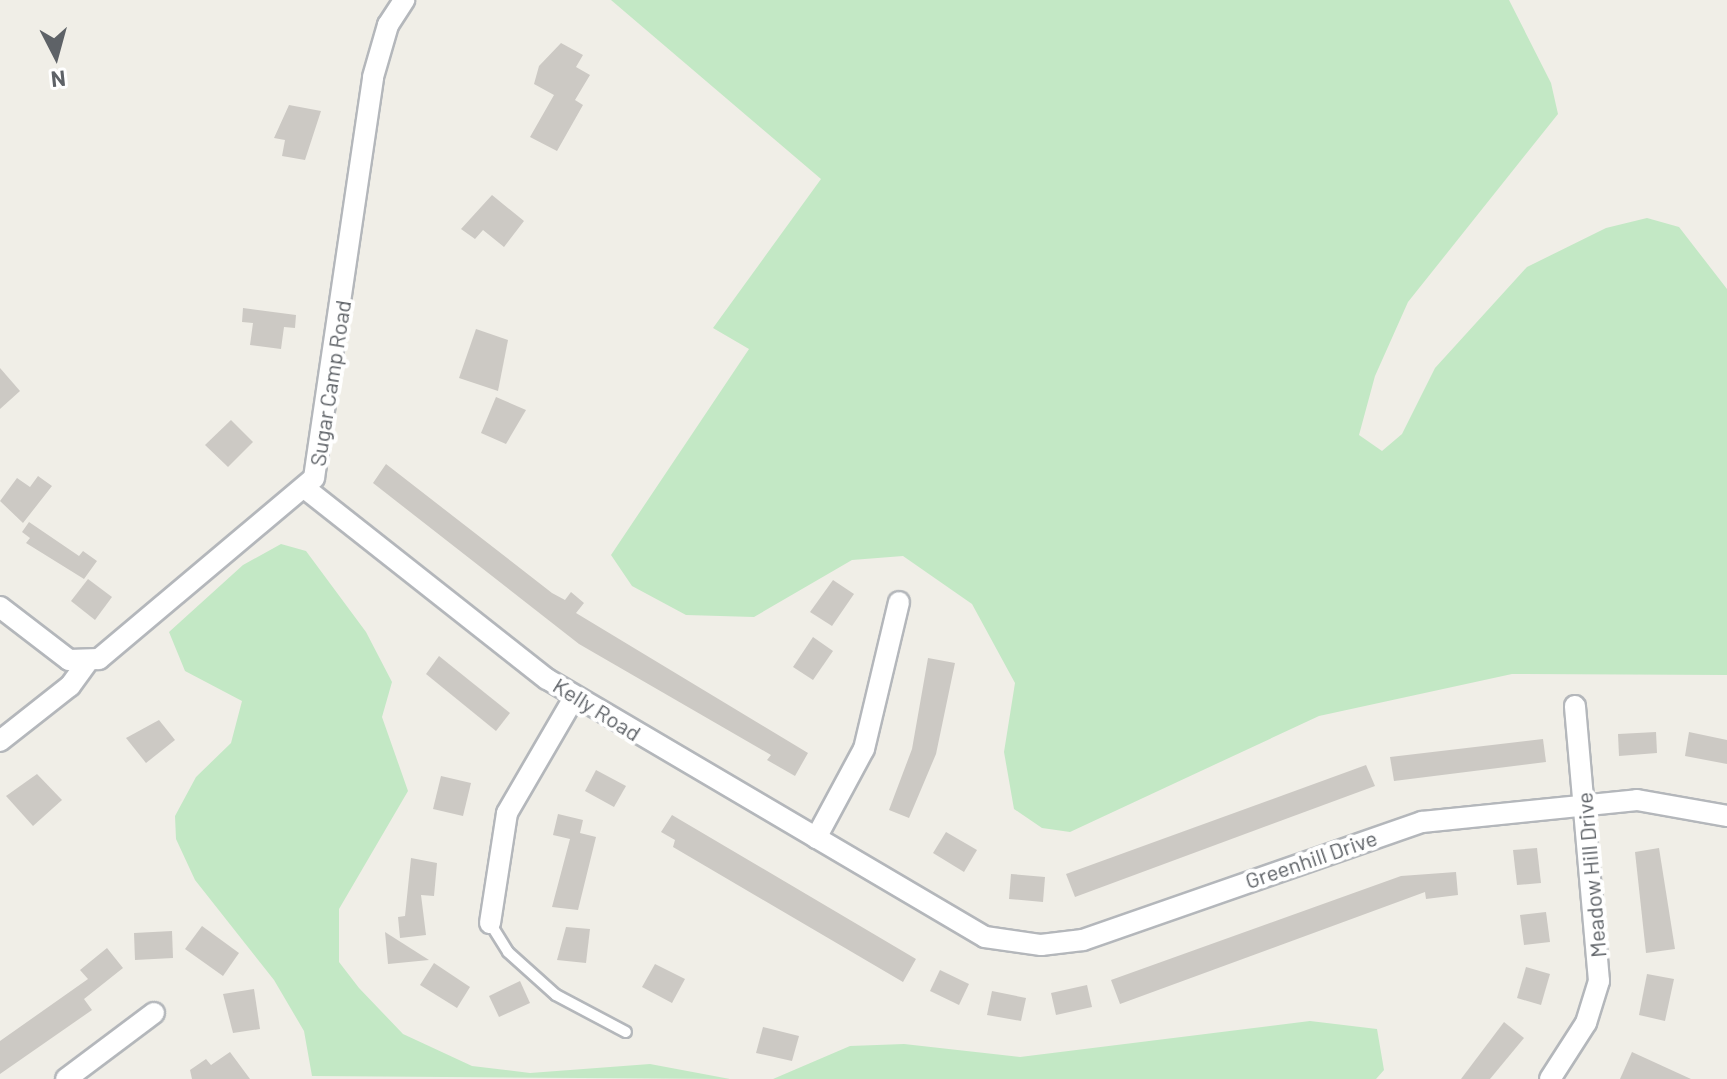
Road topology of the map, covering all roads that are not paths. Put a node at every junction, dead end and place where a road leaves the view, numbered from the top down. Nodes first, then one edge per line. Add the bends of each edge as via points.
1 (404, 0) edge
2 (306, 489) junction
3 (899, 602) dead end
4 (0, 607) edge
5 (86, 664) junction
6 (575, 696) junction
7 (1575, 706) dead end
8 (0, 741) edge
9 (1585, 804) junction
10 (1727, 816) edge
11 (816, 838) junction
12 (911, 897) joint
13 (490, 923) joint
14 (154, 1013) dead end
15 (626, 1032) dead end
16 (1556, 1077) edge
17 (66, 1079) edge

1 - 2 street, Sugar Camp Road via 388,25 373,77 320,464
2 - 5 street, Sugar Camp Road
2 - 6 street, Kelly Road
3 - 11 street via 864,749
4 - 5 street via 69,660
5 - 8 street, Sugar Camp Road via 70,686
6 - 11 street, Kelly Road
6 - 13 street via 507,813
7 - 9 street, Meadow Hill Drive
9 - 10 street, Greenhill Drive via 1677,803
9 - 12 street, Greenhill Drive via 1402,826 1113,931 1055,944 985,937
9 - 16 street, Meadow Hill Drive via 1599,981 1586,1023
11 - 12 street, Kelly Road
13 - 15 lane via 508,952 556,995
14 - 17 street

